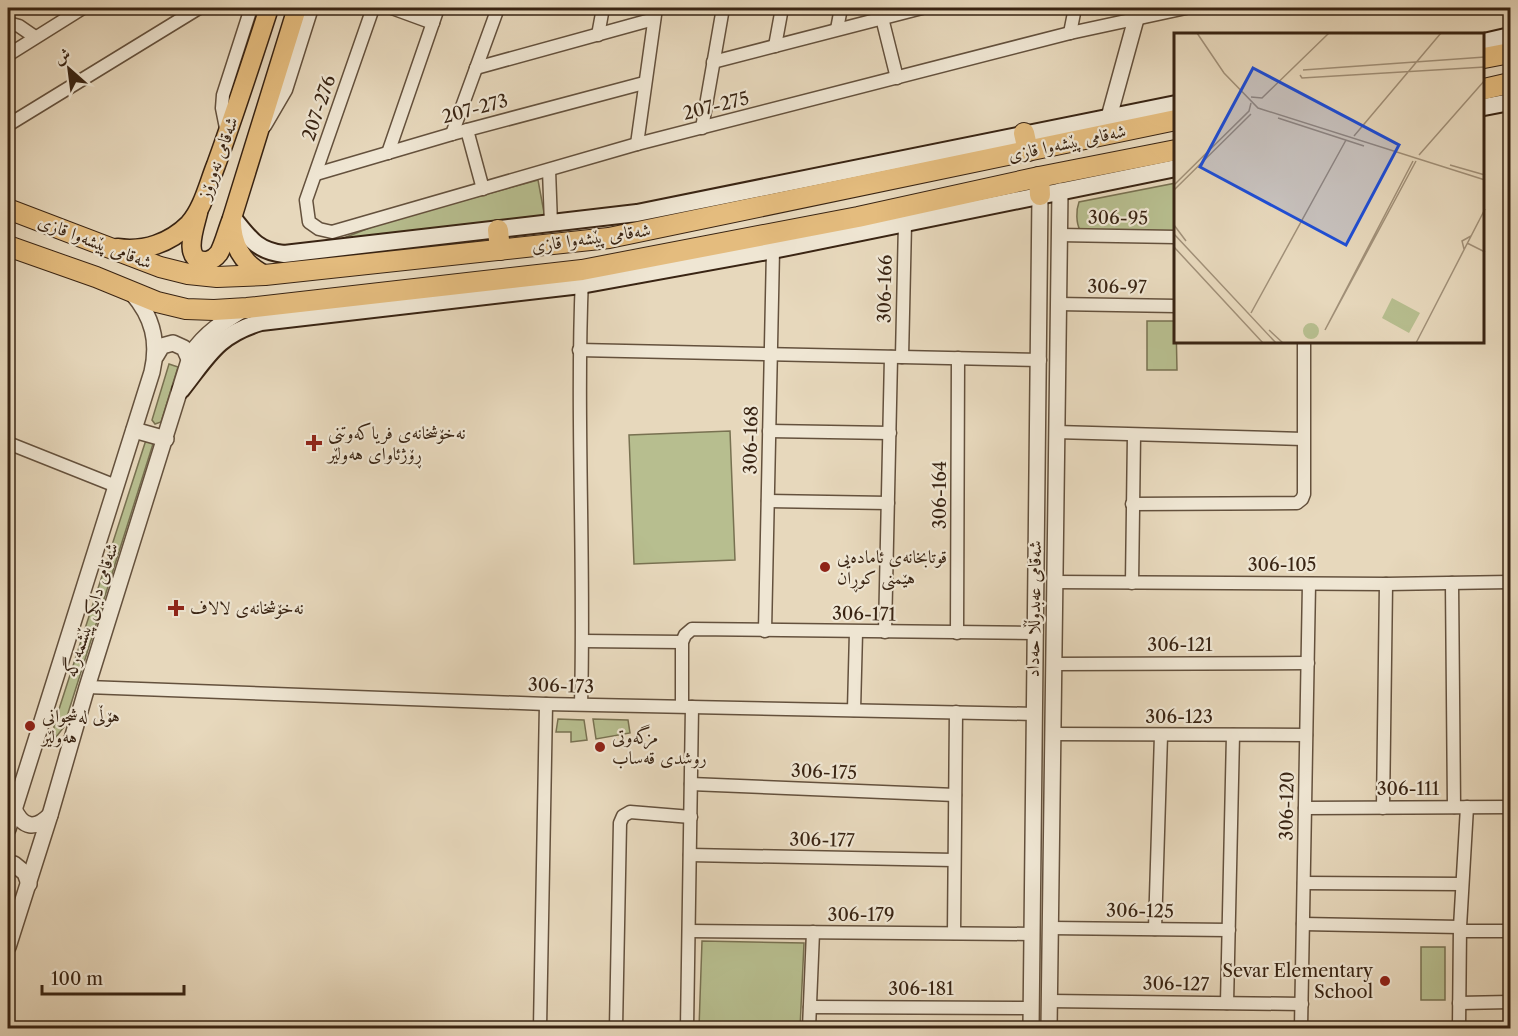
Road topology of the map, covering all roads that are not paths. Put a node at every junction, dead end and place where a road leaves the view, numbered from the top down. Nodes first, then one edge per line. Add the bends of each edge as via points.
1 (83, 8) edge
2 (199, 8) edge
3 (251, 8) edge
4 (269, 8) edge
5 (297, 8) edge
6 (312, 8) edge
7 (373, 8) edge
8 (392, 8) edge
9 (438, 8) edge
10 (498, 8) edge
11 (603, 8) edge
12 (723, 8) edge
13 (782, 8) edge
14 (841, 8) edge
15 (922, 8) edge
16 (1075, 8) edge
17 (1186, 8) edge
18 (896, 11) edge
19 (655, 13) edge
20 (1137, 13) edge
21 (882, 18) junction
22 (433, 23) junction
23 (13, 25) edge
24 (837, 29) junction
25 (1070, 33) junction
26 (598, 35) junction
27 (1510, 36) edge
28 (35, 37) junction
29 (1485, 42) edge
30 (775, 46) junction
31 (1510, 53) edge
32 (8, 55) edge
33 (1485, 58) edge
34 (713, 62) junction
35 (476, 68) junction
36 (897, 78) junction
37 (644, 83) junction
38 (1510, 83) edge
39 (1485, 89) edge
40 (1510, 102) edge
41 (1174, 104) edge
42 (1485, 107) edge
43 (1109, 117) junction
44 (1174, 120) edge
45 (8, 126) edge
46 (702, 128) junction
47 (467, 130) junction
48 (227, 134) junction
49 (452, 134) junction
50 (257, 136) junction
51 (1026, 142) junction
52 (637, 144) junction
53 (1174, 151) edge
54 (388, 153) junction
55 (1174, 168) edge
56 (549, 171) junction
57 (316, 174) junction
58 (1049, 184) junction
59 (483, 189) junction
60 (8, 209) edge
61 (199, 211) junction
62 (233, 218) junction
63 (309, 222) joint
64 (905, 223) junction
65 (551, 224) junction
66 (498, 230) junction
67 (1059, 235) junction
68 (1174, 237) edge
69 (773, 242) junction
70 (8, 246) edge
71 (110, 247) junction
72 (500, 250) junction
73 (265, 275) junction
74 (582, 277) junction
75 (132, 293) junction
76 (1058, 304) junction
77 (1174, 306) edge
78 (247, 308) junction
79 (280, 312) junction
80 (1304, 344) edge
81 (579, 350) junction
82 (771, 354) junction
83 (156, 356) junction
84 (897, 357) junction
85 (958, 358) junction
86 (1040, 360) junction
87 (190, 361) junction
88 (182, 390) junction
89 (134, 430) junction
90 (769, 430) junction
91 (1056, 432) junction
92 (890, 433) junction
93 (1134, 435) junction
94 (166, 439) junction
95 (1303, 439) junction
96 (8, 443) edge
97 (116, 486) junction
98 (768, 501) junction
99 (888, 503) junction
100 (1132, 504) junction
101 (1054, 582) junction
102 (1510, 582) edge
103 (1132, 583) junction
104 (1452, 583) junction
105 (1309, 584) junction
106 (1386, 584) junction
107 (765, 631) junction
108 (856, 632) junction
109 (885, 632) junction
110 (957, 633) junction
111 (1036, 633) junction
112 (583, 641) junction
113 (682, 642) junction
114 (1308, 663) junction
115 (1053, 664) junction
116 (87, 687) junction
117 (546, 704) junction
118 (581, 704) junction
119 (687, 706) junction
120 (854, 710) junction
121 (956, 712) junction
122 (1035, 714) junction
123 (1052, 734) junction
124 (1161, 735) junction
125 (1233, 735) junction
126 (1306, 735) junction
127 (1034, 773) junction
128 (1052, 773) junction
129 (691, 784) junction
130 (955, 795) junction
131 (12, 806) edge
132 (1305, 807) junction
133 (1454, 807) junction
134 (1467, 807) junction
135 (1510, 807) edge
136 (1383, 808) junction
137 (50, 815) junction
138 (691, 817) junction
139 (8, 829) edge
140 (690, 855) junction
141 (954, 860) junction
142 (8, 866) edge
143 (29, 884) junction
144 (1304, 884) junction
145 (1462, 884) junction
146 (1303, 924) junction
147 (1050, 928) junction
148 (1155, 929) junction
149 (1460, 929) junction
150 (1229, 930) junction
151 (689, 931) junction
152 (1510, 931) edge
153 (813, 932) junction
154 (954, 933) junction
155 (1032, 934) junction
156 (8, 947) edge
157 (1049, 1001) junction
158 (1510, 1002) edge
159 (1227, 1003) junction
160 (1459, 1003) junction
161 (1302, 1004) junction
162 (810, 1006) junction
163 (1031, 1008) junction
164 (540, 1029) edge
165 (616, 1029) edge
166 (687, 1029) edge
167 (809, 1029) edge
168 (1031, 1029) edge
169 (1049, 1029) edge
170 (1302, 1029) edge
171 (1459, 1029) edge

1 - 28 street
2 - 45 street
3 - 48 street via 223,95
4 - 48 main road, شەقامی نەورۆز
5 - 50 main road, شەقامی نەورۆز
6 - 50 street via 286,90
7 - 57 street, 207-276
8 - 22 street
9 - 22 street
10 - 35 street
11 - 26 street
12 - 34 street
13 - 30 street
14 - 24 street
15 - 18 street
16 - 25 street
17 - 20 street, 207-275
18 - 21 street
19 - 26 street
19 - 37 street
20 - 25 street, 207-275
20 - 43 street
21 - 24 street
21 - 36 street
22 - 54 street
23 - 28 street
24 - 30 street
25 - 36 street, 207-275
26 - 35 street
27 - 29 main road
28 - 32 street
30 - 34 street
31 - 33 highway
34 - 46 street
35 - 49 street
36 - 46 street, 207-275
37 - 47 street, 207-273
37 - 52 street
38 - 39 highway
40 - 42 main road
41 - 43 main road
43 - 51 main road
44 - 51 highway, شەقامی پێشەوا قازی
46 - 52 street, 207-275
47 - 49 street, 207-273
47 - 59 street
48 - 61 main road, شەقامی نەورۆز
49 - 54 street, 207-273
50 - 62 main road, شەقامی نەورۆز
51 - 65 main road via 637,213
51 - 72 highway, شەقامی پێشەوا قازی via 609,238
52 - 56 street, 207-275
53 - 58 highway, شەقامی پێشەوا قازی
54 - 57 street, 207-273
55 - 58 main road
56 - 59 street, 207-275
56 - 65 street
57 - 63 street, 207-276 via 306,200
58 - 64 main road
58 - 67 street, شەقامی عەبدوڵڵا حەداد
58 - 69 highway, شەقامی پێشەوا قازی
58 - 86 street, شەقامی عەبدوڵڵا حەداد
59 - 63 street, 207-275 via 332,232 319,230
60 - 71 highway, شەقامی پێشەوا قازی
61 - 62 main road via 191,249 205,261 219,253
61 - 71 main road, شەقامی نەورۆز via 167,240 139,249
62 - 66 main road via 260,248 284,254
62 - 73 main road, شەقامی نەورۆز via 233,237 238,249 249,265
64 - 69 main road
64 - 84 street, 306-166
65 - 66 main road
66 - 72 highway
67 - 68 street, 306-95
67 - 76 street, شەقامی عەبدوڵڵا حەداد
69 - 74 highway, شەقامی پێشەوا قازی
69 - 82 street, 306-168
70 - 75 highway, شەقامی پێشەوا قازی
71 - 73 highway, شەقامی پێشەوا قازی via 188,274 217,278
72 - 73 highway, شەقامی پێشەوا قازی
74 - 79 highway, شەقامی پێشەوا قازی
74 - 81 street
75 - 78 highway, شەقامی پێشەوا قازی via 186,309
75 - 83 street, شەقامی دایکی پێشمەرگە via 150,321
76 - 77 street, 306-97
76 - 91 street, شەقامی عەبدوڵڵا حەداد
78 - 79 highway, شەقامی پێشەوا قازی
78 - 87 street, شەقامی دایکی پێشمەرگە via 208,334 191,354
79 - 88 main road via 228,335
80 - 95 street
81 - 82 street
81 - 112 street
82 - 84 street
82 - 90 street, 306-168
83 - 87 street via 162,346 173,343 184,348
83 - 89 street, شەقامی دایکی پێشمەرگە
84 - 85 street
84 - 92 street, 306-166
85 - 86 street
85 - 110 street, 306-164
86 - 111 street, شەقامی عەبدوڵڵا حەداد
87 - 88 street, شەقامی دایکی پێشمەرگە
88 - 94 street, شەقامی دایکی پێشمەرگە
89 - 94 street
89 - 97 street, شەقامی دایکی پێشمەرگە
90 - 92 street
90 - 98 street, 306-168
91 - 93 street
91 - 101 street, شەقامی عەبدوڵڵا حەداد
92 - 99 street, 306-166
93 - 95 street
93 - 100 street
94 - 116 street, شەقامی دایکی پێشمەرگە
95 - 100 street via 1304,494 1297,503
96 - 97 street
97 - 131 street, شەقامی دایکی پێشمەرگە
98 - 99 street
98 - 107 street, 306-168
99 - 109 street, 306-166
100 - 103 street
101 - 103 street, 306-105
101 - 115 street, شەقامی عەبدوڵڵا حەداد
102 - 104 street, 306-105
103 - 105 street, 306-105
104 - 106 street, 306-105
104 - 133 street
105 - 106 street, 306-105
105 - 114 street, 306-120
106 - 136 street
107 - 108 street, 306-171
107 - 113 street, 306-171 via 692,629
108 - 109 street, 306-171
108 - 120 street
109 - 110 street, 306-171
110 - 111 street, 306-171
111 - 122 street, شەقامی عەبدوڵڵا حەداد
112 - 113 street
112 - 118 street
113 - 119 street
114 - 115 street, 306-121
114 - 126 street, 306-120
115 - 123 street, شەقامی عەبدوڵڵا حەداد
116 - 117 street, 306-173
116 - 137 street, شەقامی دایکی پێشمەرگە
117 - 118 street, 306-173
117 - 164 street
118 - 119 street, 306-173
119 - 120 street, 306-173
119 - 129 street
120 - 121 street, 306-173
121 - 122 street, 306-173
121 - 130 street
122 - 127 street, شەقامی عەبدوڵڵا حەداد
123 - 124 street, 306-123
123 - 128 street, شەقامی عەبدوڵڵا حەداد
124 - 125 street, 306-123
124 - 148 street
125 - 126 street, 306-123
125 - 150 street
126 - 132 street, 306-120
127 - 128 street
127 - 155 street, شەقامی عەبدوڵڵا حەداد
128 - 147 street, شەقامی عەبدوڵڵا حەداد
129 - 130 street, 306-175
129 - 138 street
130 - 141 street
131 - 137 street via 29,825 43,822
131 - 139 street, شەقامی دایکی پێشمەرگە
132 - 136 street, 306-111
132 - 144 street, 306-120
133 - 134 street, 306-111
133 - 136 street, 306-111
134 - 135 street, 306-111
134 - 145 street
137 - 143 street, شەقامی دایکی پێشمەرگە
138 - 140 street
138 - 165 street via 630,812 620,823
140 - 141 street, 306-177
140 - 151 street
141 - 154 street
142 - 143 street via 14,864 22,870
143 - 156 street, شەقامی دایکی پێشمەرگە
144 - 145 street
144 - 146 street, 306-120
145 - 149 street
146 - 149 street
146 - 161 street, 306-120
147 - 148 street, 306-125
147 - 157 street, شەقامی عەبدوڵڵا حەداد
148 - 150 street, 306-125
149 - 152 street
149 - 160 street
150 - 159 street
151 - 153 street, 306-179
151 - 166 street
153 - 154 street, 306-179
153 - 162 street
154 - 155 street, 306-179
155 - 163 street, شەقامی عەبدوڵڵا حەداد
157 - 159 street, 306-127
157 - 169 street, شەقامی عەبدوڵڵا حەداد
158 - 160 street
159 - 161 street, 306-127
160 - 171 street
161 - 170 street, 306-120
162 - 163 street, 306-181
162 - 167 street
163 - 168 street, شەقامی عەبدوڵڵا حەداد

